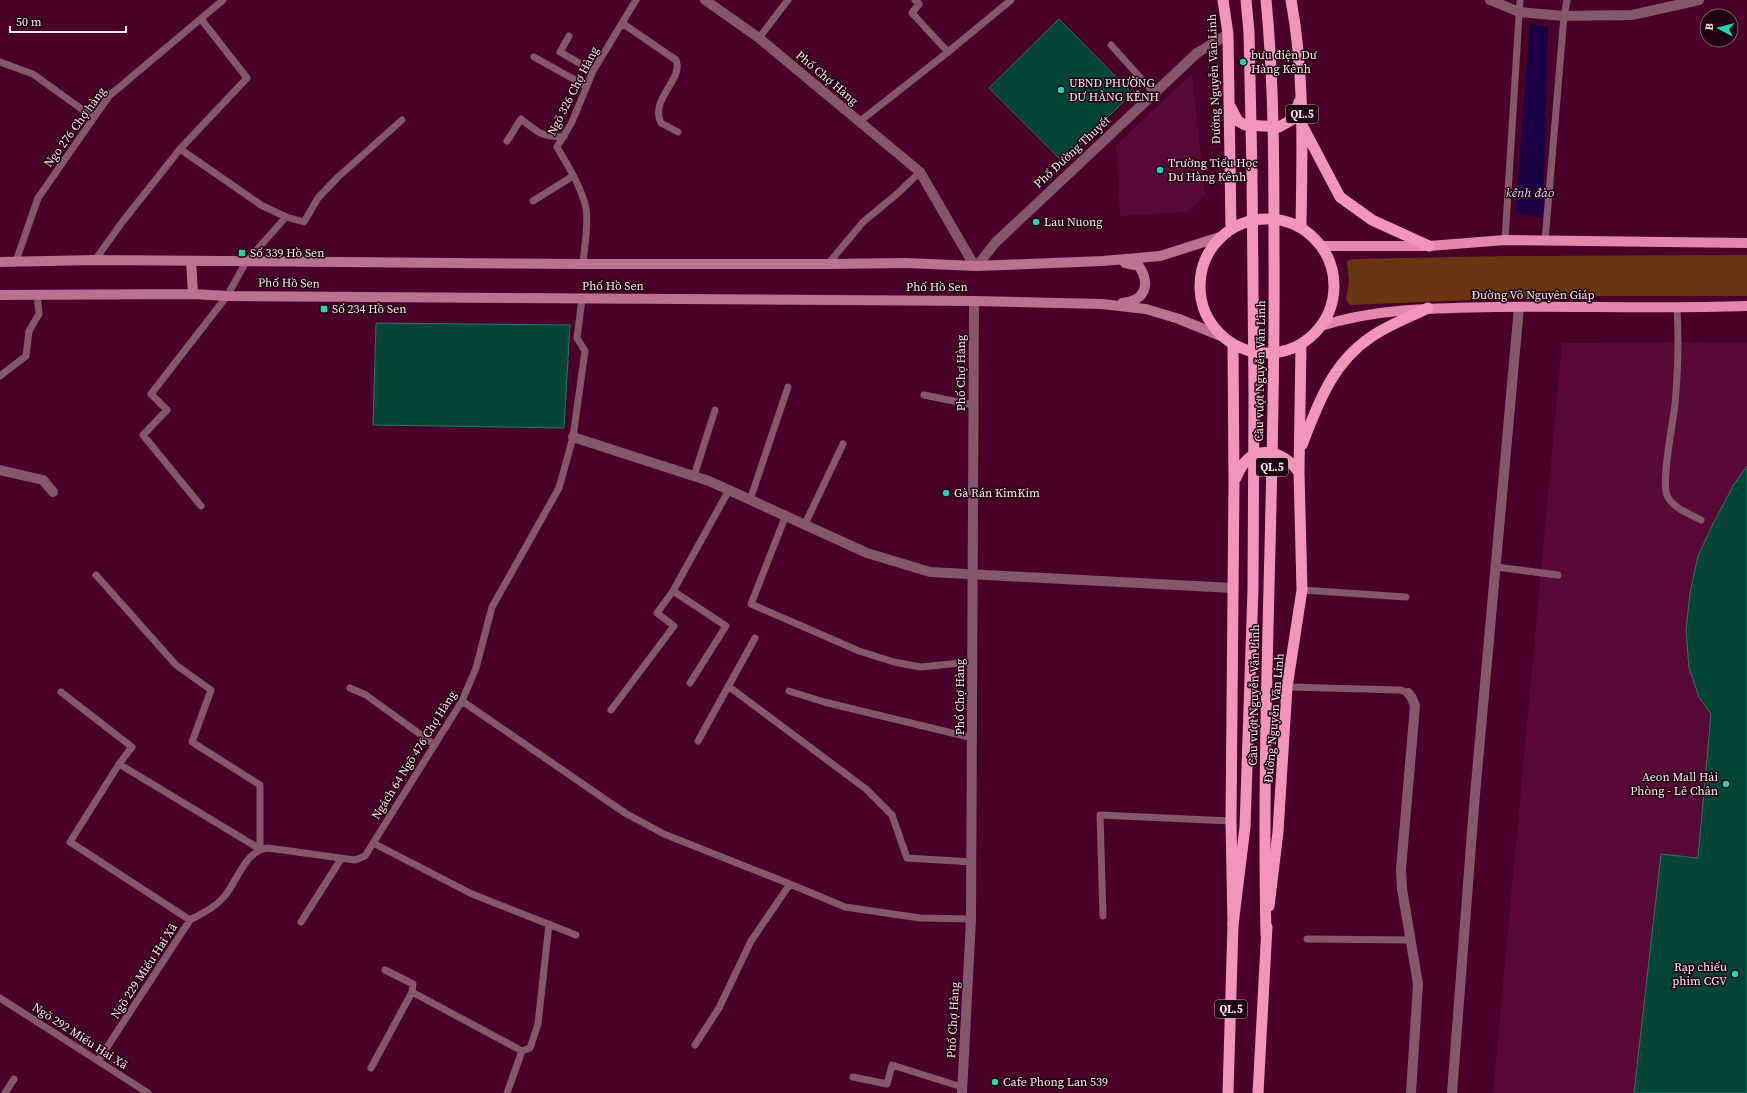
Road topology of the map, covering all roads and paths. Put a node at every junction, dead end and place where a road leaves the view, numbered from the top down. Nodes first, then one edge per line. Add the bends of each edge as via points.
1 (223, 0) edge
2 (636, 0) edge
3 (705, 0) edge
4 (788, 0) edge
5 (916, 0) edge
6 (1011, 0) edge
7 (1223, 0) edge
8 (1246, 0) edge
9 (1266, 0) edge
10 (1291, 0) edge
11 (1490, 0) edge
12 (1520, 0) edge
13 (1567, 0) edge
14 (1699, 0) edge
15 (1519, 12) junction
16 (1564, 16) junction
17 (201, 19) junction
18 (622, 23) junction
19 (1228, 34) junction
20 (569, 36) dead end
21 (759, 38) junction
22 (1111, 45) dead end
23 (948, 52) junction
24 (534, 56) dead end
25 (0, 62) edge
26 (593, 71) junction
27 (586, 86) junction
28 (1154, 93) junction
29 (1300, 98) junction
30 (1229, 104) junction
31 (94, 118) junction
32 (402, 120) dead end
33 (859, 122) junction
34 (1303, 126) junction
35 (678, 132) dead end
36 (564, 136) junction
37 (507, 141) dead end
38 (180, 149) junction
39 (920, 172) junction
40 (573, 176) junction
41 (533, 201) dead end
42 (286, 217) junction
43 (1231, 228) junction
44 (1301, 228) junction
45 (1220, 237) junction
46 (1504, 240) junction
47 (1545, 241) junction
48 (1747, 243) edge
49 (1321, 246) junction
50 (1429, 246) junction
51 (95, 260) junction
52 (16, 261) junction
53 (191, 261) junction
54 (1103, 261) junction
55 (0, 262) edge
56 (246, 262) junction
57 (583, 264) junction
58 (828, 264) junction
59 (976, 266) junction
60 (37, 294) junction
61 (193, 294) junction
62 (0, 295) edge
63 (227, 296) junction
64 (582, 299) junction
65 (974, 300) junction
66 (1102, 304) junction
67 (1747, 306) edge
68 (1519, 307) junction
69 (1428, 308) junction
70 (1676, 309) junction
71 (1321, 326) junction
72 (1221, 336) junction
73 (1301, 344) junction
74 (1234, 345) junction
75 (0, 376) edge
76 (788, 387) dead end
77 (924, 395) dead end
78 (973, 405) junction
79 (715, 410) dead end
80 (572, 437) junction
81 (843, 444) dead end
82 (1300, 451) junction
83 (0, 470) edge
84 (1299, 472) junction
85 (694, 476) junction
86 (1234, 482) junction
87 (729, 490) junction
88 (53, 492) dead end
89 (750, 500) junction
90 (201, 506) dead end
91 (786, 515) junction
92 (1701, 520) dead end
93 (805, 524) junction
94 (1496, 567) junction
95 (972, 574) junction
96 (1558, 575) dead end
97 (96, 576) dead end
98 (1233, 588) junction
99 (1302, 590) junction
100 (673, 591) junction
101 (1406, 597) dead end
102 (755, 638) dead end
103 (972, 662) junction
104 (690, 683) dead end
105 (728, 686) junction
106 (1287, 687) junction
107 (350, 688) dead end
108 (789, 691) dead end
109 (61, 692) dead end
110 (1408, 693) joint
111 (462, 701) junction
112 (611, 710) dead end
113 (973, 738) junction
114 (698, 740) dead end
115 (434, 745) junction
116 (119, 764) junction
117 (1231, 821) junction
118 (373, 842) junction
119 (260, 849) junction
120 (341, 858) junction
121 (972, 862) junction
122 (790, 884) junction
123 (1103, 916) dead end
124 (971, 919) junction
125 (190, 920) junction
126 (301, 922) dead end
127 (549, 924) junction
128 (1233, 925) junction
129 (1266, 934) junction
130 (576, 935) dead end
131 (1308, 939) dead end
132 (1410, 940) junction
133 (385, 970) dead end
134 (412, 992) junction
135 (0, 998) edge
136 (694, 1045) dead end
137 (522, 1051) junction
138 (98, 1061) junction
139 (371, 1068) dead end
140 (853, 1077) dead end
141 (14, 1079) dead end
142 (962, 1090) edge
143 (4, 1093) edge
144 (148, 1093) edge
145 (507, 1093) edge
146 (1228, 1093) edge
147 (1258, 1093) edge
148 (1411, 1093) edge
149 (1452, 1093) edge

1 - 17 lane, Ngo 276 Chợ hàng
2 - 18 lane, Ngõ 326 Chợ Hàng
3 - 21 street, Phố Chợ Hàng
4 - 21 lane
5 - 23 lane via 919,4 912,13
6 - 23 lane
7 - 19 highway, Đường Nguyễn Văn Linh
8 - 128 highway, Cầu vượt Nguyễn Văn Linh / QL.5, bridge via 1252,174 1253,589 1245,827
9 - 129 highway, Cầu vượt Nguyễn Văn Linh / QL.5, bridge via 1274,186 1274,284 1264,826
10 - 29 highway, QL.5
11 - 15 street
12 - 15 lane
13 - 16 lane
14 - 16 street via 1632,15
15 - 16 street
15 - 46 lane
16 - 47 lane
17 - 31 lane, Ngo 276 Chợ hàng via 109,96
17 - 38 lane via 247,78
18 - 26 lane, Ngõ 326 Chợ Hàng
18 - 35 lane via 676,60 677,69 658,112 661,123
19 - 28 street, Phố Đường Thuyết via 1197,53
19 - 30 highway, Đường Nguyễn Văn Linh
20 - 26 lane via 560,52
21 - 33 street, Phố Chợ Hàng
22 - 28 lane
23 - 33 lane
24 - 27 lane
25 - 31 lane via 33,74
26 - 27 lane, Ngõ 326 Chợ Hàng
27 - 36 lane, Ngõ 326 Chợ Hàng
28 - 59 street, Phố Đường Thuyết via 995,242
29 - 30 highway via 1293,120 1279,127 1245,125 1238,121
29 - 34 highway, QL.5
30 - 43 highway, Đường Nguyễn Văn Linh
31 - 52 lane, Ngo 276 Chợ hàng via 38,198
32 - 42 lane via 333,182 318,198 304,222
33 - 39 street, Phố Chợ Hàng
34 - 44 highway, QL.5
34 - 50 highway via 1340,197 1372,220
36 - 37 lane via 548,137 540,134 521,119
36 - 40 lane, Ngõ 326 Chợ Hàng via 557,147
38 - 42 lane via 261,205
38 - 51 lane
39 - 58 lane via 863,222
39 - 59 street, Phố Chợ Hàng
40 - 41 lane
40 - 57 lane, Ngõ 326 Chợ Hàng via 586,209
42 - 56 lane
43 - 44 highway via 1248,221 1266,218 1284,221
43 - 45 highway
44 - 49 highway
45 - 54 main road, Phố Hồ Sen via 1160,256
45 - 72 highway via 1204,263 1199,288 1203,307 1211,324
46 - 47 main road
46 - 50 main road
47 - 48 main road
49 - 50 main road
49 - 71 highway via 1330,262 1334,279 1333,297
51 - 52 main road, Phố Hồ Sen
51 - 53 main road, Phố Hồ Sen
52 - 55 main road, Phố Hồ Sen
53 - 56 main road, Phố Hồ Sen
53 - 61 main road
54 - 59 main road, Phố Hồ Sen
54 - 66 main road via 1132,263 1139,266 1145,275 1145,285 1143,293 1137,299
56 - 57 main road, Phố Hồ Sen
56 - 63 lane
57 - 58 main road, Phố Hồ Sen
58 - 59 main road, Phố Hồ Sen via 906,263
60 - 61 main road, Phố Hồ Sen
60 - 62 main road, Phố Hồ Sen
60 - 75 lane via 39,314 29,331 26,356
61 - 63 main road, Phố Hồ Sen
63 - 64 main road, Phố Hồ Sen
63 - 90 lane via 151,394 167,410 144,435
64 - 65 main road, Phố Hồ Sen
64 - 80 lane, Ngách 64 Ngõ 476 Chợ Hàng via 577,338 585,351
65 - 66 main road, Phố Hồ Sen
65 - 78 street, Phố Chợ Hàng
66 - 72 main road, Phố Hồ Sen via 1149,310
67 - 70 main road, Đường Võ Nguyên Giáp
68 - 69 main road, Đường Võ Nguyên Giáp
68 - 70 main road, Đường Võ Nguyên Giáp
68 - 94 street
69 - 71 main road, Đường Võ Nguyên Giáp via 1346,318
69 - 82 highway via 1371,336 1343,362 1322,393
70 - 92 lane via 1679,347 1675,406 1666,473 1667,495 1674,506
71 - 73 highway
72 - 74 highway
73 - 74 highway via 1267,354 1250,352
73 - 82 highway, Đường Nguyễn Văn Linh / QL.5
74 - 86 highway, QL.5
76 - 89 lane
77 - 78 lane
78 - 95 street, Phố Chợ Hàng
79 - 85 lane
80 - 85 street
80 - 111 lane, Ngách 64 Ngõ 476 Chợ Hàng via 558,488 492,607 476,668
81 - 93 lane
82 - 84 highway, Đường Nguyễn Văn Linh / QL.5
83 - 88 street via 43,480
84 - 86 highway via 1290,461 1279,454 1265,452 1251,458 1240,468
84 - 99 highway, Đường Nguyễn Văn Linh / QL.5
85 - 87 street
86 - 98 highway, QL.5
87 - 89 street
87 - 100 lane
89 - 91 street
91 - 93 street
91 - 103 lane via 752,604 859,650 894,662 920,667
93 - 95 street via 867,553 930,572
94 - 96 lane
94 - 149 street via 1474,806
95 - 98 street
95 - 103 street, Phố Chợ Hàng
97 - 119 lane via 176,665 211,690 192,742 260,785
98 - 117 highway, QL.5
99 - 101 lane
99 - 106 highway, Đường Nguyễn Văn Linh / QL.5
100 - 104 lane via 726,626
100 - 112 lane via 657,613 674,626
102 - 105 lane
103 - 113 street, Phố Chợ Hàng
105 - 114 lane
105 - 121 lane via 866,789 892,815 907,858
106 - 110 lane via 1401,690
106 - 129 highway, Đường Nguyễn Văn Linh / QL.5 via 1278,832
107 - 115 lane via 366,695
108 - 113 lane
109 - 116 lane via 132,747
110 - 132 street via 1415,706 1400,869
111 - 115 lane, Ngách 64 Ngõ 476 Chợ Hàng
111 - 122 lane via 625,813 664,834
113 - 121 street, Phố Chợ Hàng
115 - 118 lane, Ngách 64 Ngõ 476 Chợ Hàng
116 - 119 lane
116 - 125 lane via 70,842
117 - 123 lane via 1100,815
117 - 128 highway, QL.5
118 - 120 lane via 360,860
118 - 127 lane via 472,894
119 - 120 lane
119 - 125 lane, Ngõ 229 Miếu Hai Xã via 251,856 213,908
120 - 126 lane
121 - 124 street, Phố Chợ Hàng
122 - 124 lane via 845,907 920,918
122 - 136 lane via 751,941 719,1008
124 - 142 street, Phố Chợ Hàng
125 - 138 lane, Ngõ 229 Miếu Hai Xã
127 - 130 lane
127 - 137 lane via 538,1024 530,1048
128 - 146 highway, QL.5
129 - 147 highway, Đường Nguyễn Văn Linh / QL.5
131 - 132 lane
132 - 148 street via 1418,984
133 - 134 lane via 413,984
134 - 137 lane
134 - 139 lane
135 - 138 lane, Ngõ 292 Miếu Hai Xã
137 - 145 lane
138 - 144 lane, Ngõ 292 Miếu Hai Xã
140 - 142 lane via 887,1084 892,1065
141 - 143 lane

